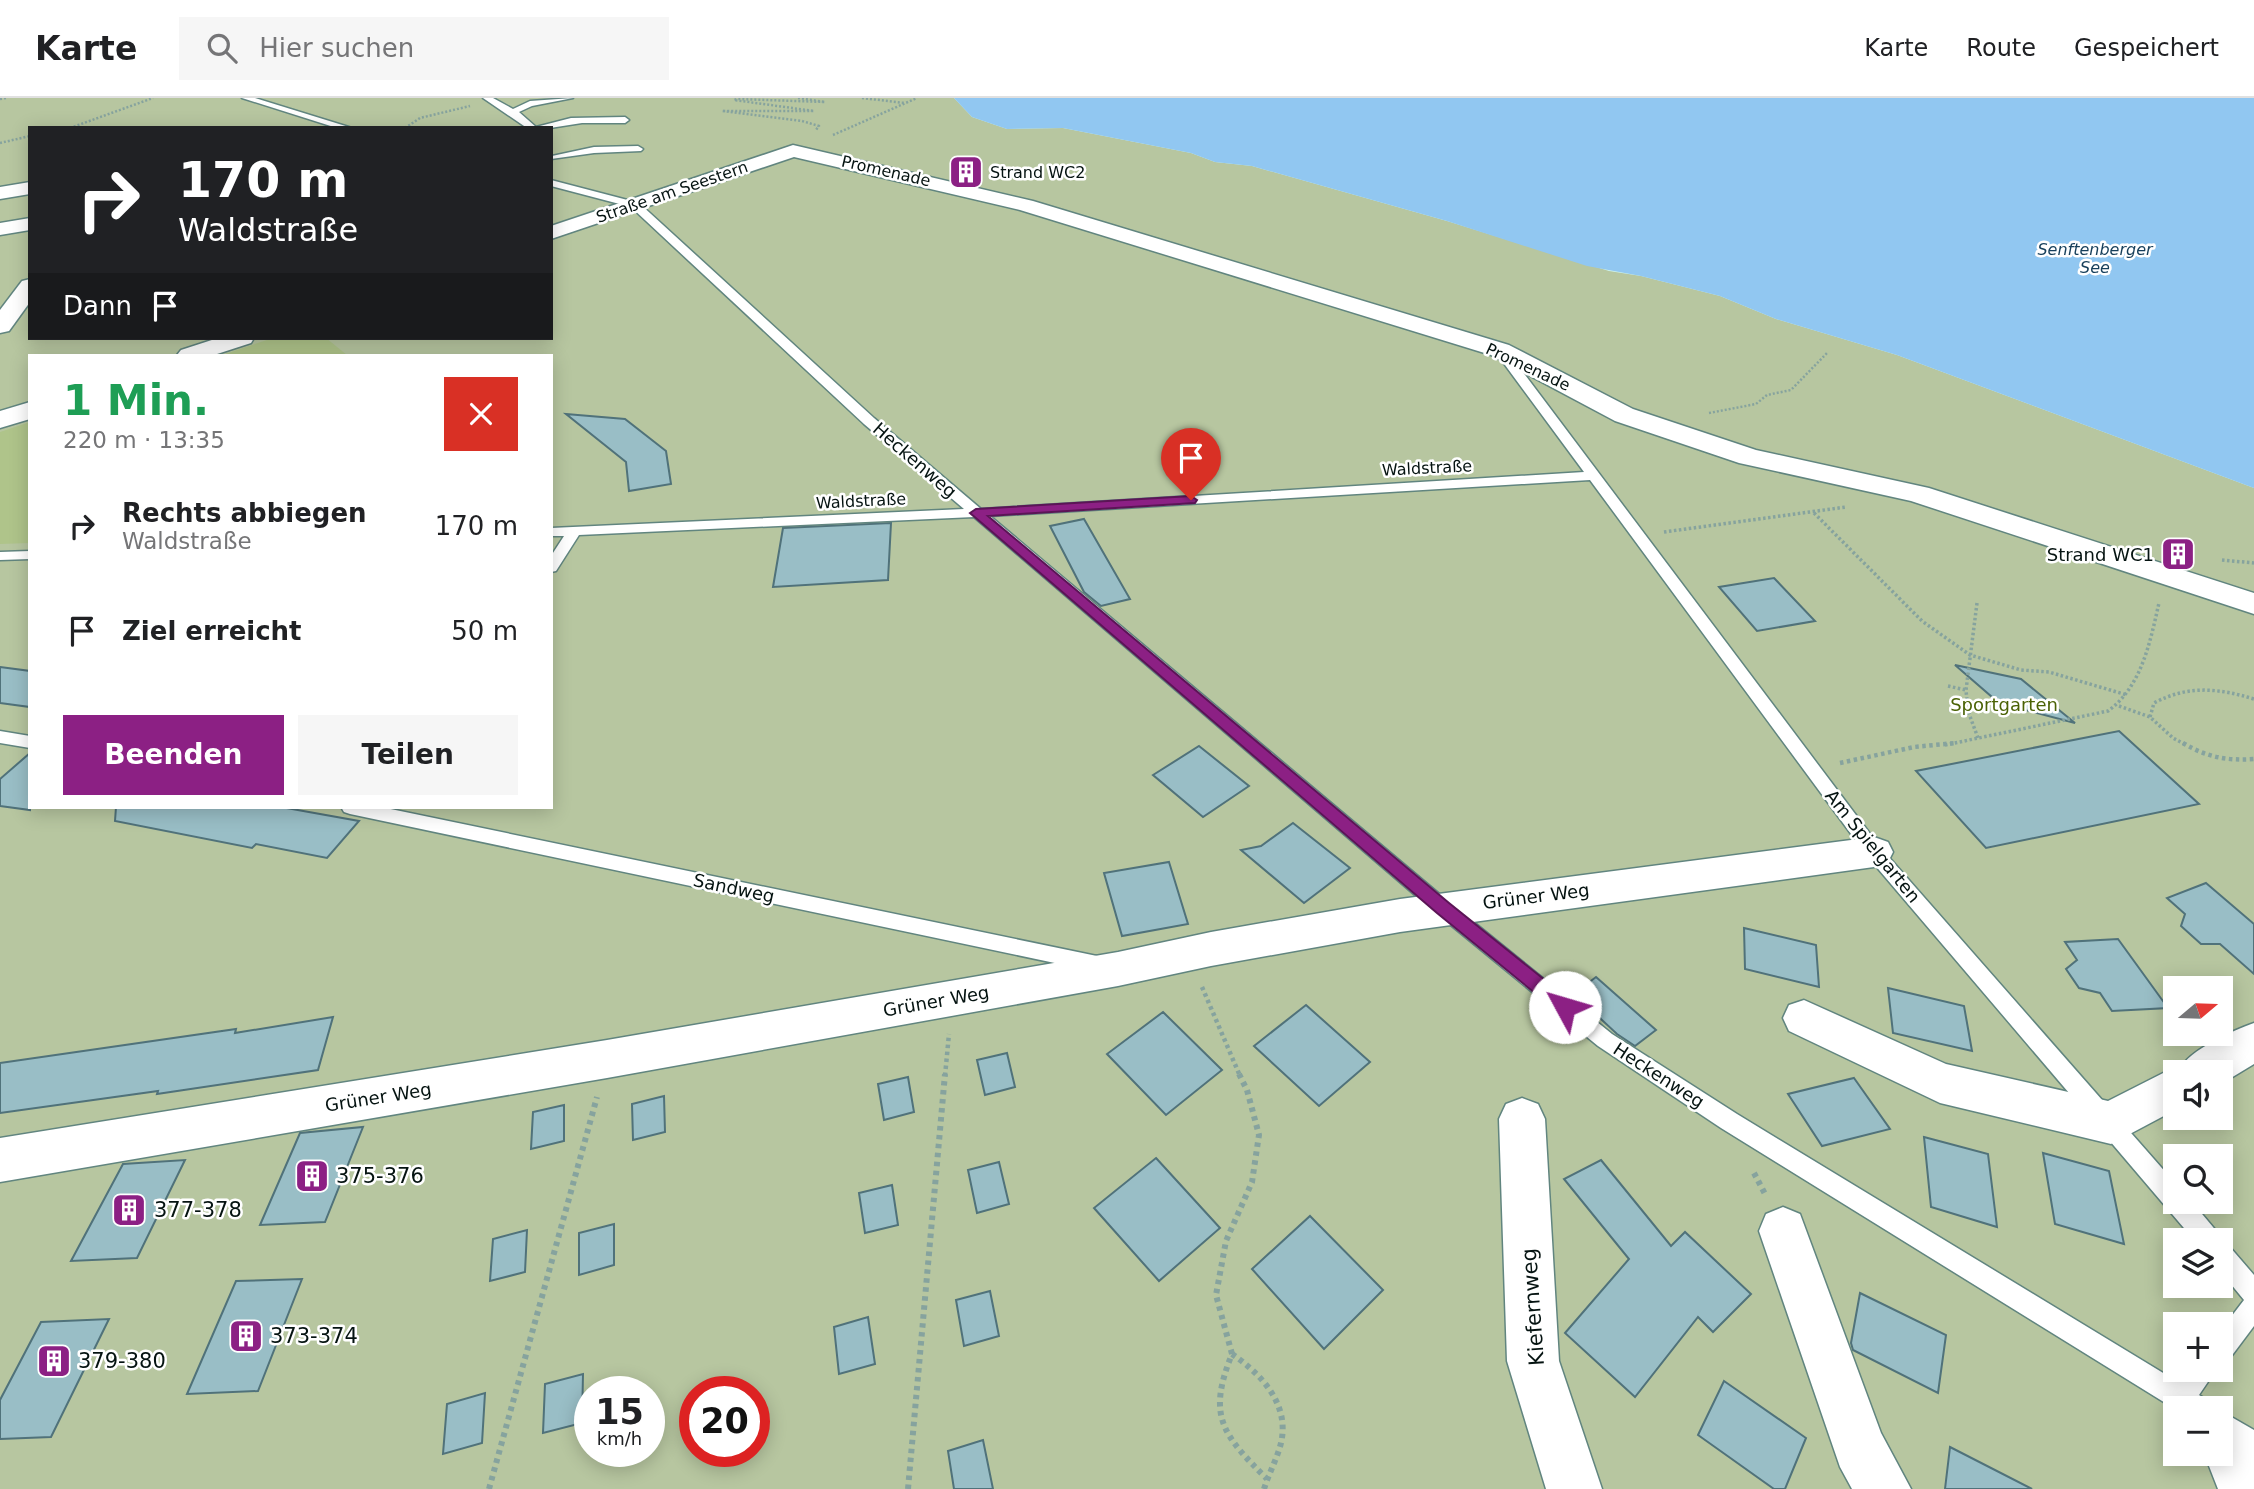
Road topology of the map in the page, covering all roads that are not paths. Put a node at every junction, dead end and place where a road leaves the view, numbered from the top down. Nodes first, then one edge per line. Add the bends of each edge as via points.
1 (246, 98) edge
2 (569, 98) edge
3 (491, 99) edge
4 (513, 112) junction
5 (625, 120) dead end
6 (341, 126) edge
7 (530, 126) edge
8 (545, 126) edge
9 (638, 149) dead end
10 (793, 151) joint
11 (553, 160) edge
12 (553, 184) edge
13 (28, 188) edge
14 (0, 193) edge
15 (635, 205) junction
16 (28, 223) edge
17 (0, 229) edge
18 (553, 232) edge
19 (21, 294) edge
20 (7, 333) edge
21 (236, 340) edge
22 (1500, 350) junction
23 (193, 354) edge
24 (28, 411) edge
25 (0, 420) edge
26 (1592, 476) junction
27 (976, 513) junction
28 (574, 531) junction
29 (553, 532) edge
30 (28, 555) edge
31 (0, 556) edge
32 (553, 565) edge
33 (2254, 604) edge
34 (0, 737) edge
35 (28, 742) edge
36 (359, 809) edge
37 (1874, 852) junction
38 (1443, 908) junction
39 (1118, 969) junction
40 (1804, 1018) dead end
41 (2254, 1042) edge
42 (2223, 1060) edge
43 (2163, 1094) edge
44 (1521, 1119) dead end
45 (2111, 1123) junction
46 (0, 1160) edge
47 (2163, 1185) edge
48 (2187, 1214) edge
49 (2199, 1228) edge
50 (1783, 1231) road end
51 (2233, 1268) edge
52 (2254, 1293) edge
53 (2254, 1307) edge
54 (2233, 1334) edge
55 (2179, 1396) edge
56 (1574, 1489) edge
57 (1883, 1489) edge

1 - 6 lane
2 - 4 lane via 530,104
3 - 4 lane
4 - 7 lane
5 - 8 lane
9 - 11 lane via 594,150
10 - 15 street, Straße am Seestern
10 - 22 street, Promenade via 1026,205
12 - 15 lane, Heckenweg
13 - 14 street
15 - 18 street, Straße am Seestern
15 - 27 lane, Heckenweg
16 - 17 street
19 - 20 street
21 - 23 street
22 - 26 lane, Am Spielgarten
22 - 33 street, Promenade via 1625,415 1749,457 1919,494
24 - 25 street
26 - 27 lane, Waldstraße
26 - 37 lane, Am Spielgarten
27 - 28 lane, Waldstraße
27 - 38 lane, Heckenweg
28 - 29 lane, Waldstraße
28 - 32 lane
30 - 31 lane
34 - 35 lane
36 - 39 lane, Sandweg
37 - 38 street, Grüner Weg
37 - 45 lane, Am Spielgarten
38 - 39 street, Grüner Weg via 1189,952
38 - 55 lane, Heckenweg via 1605,1040
39 - 46 street, Grüner Weg
40 - 45 street via 1940,1083
41 - 42 street
43 - 45 street
44 - 56 street, Kiefernweg via 1533,1361
45 - 47 lane, Am Spielgarten
48 - 49 lane, Am Spielgarten
50 - 57 street via 1859,1448
51 - 52 lane
53 - 54 lane

